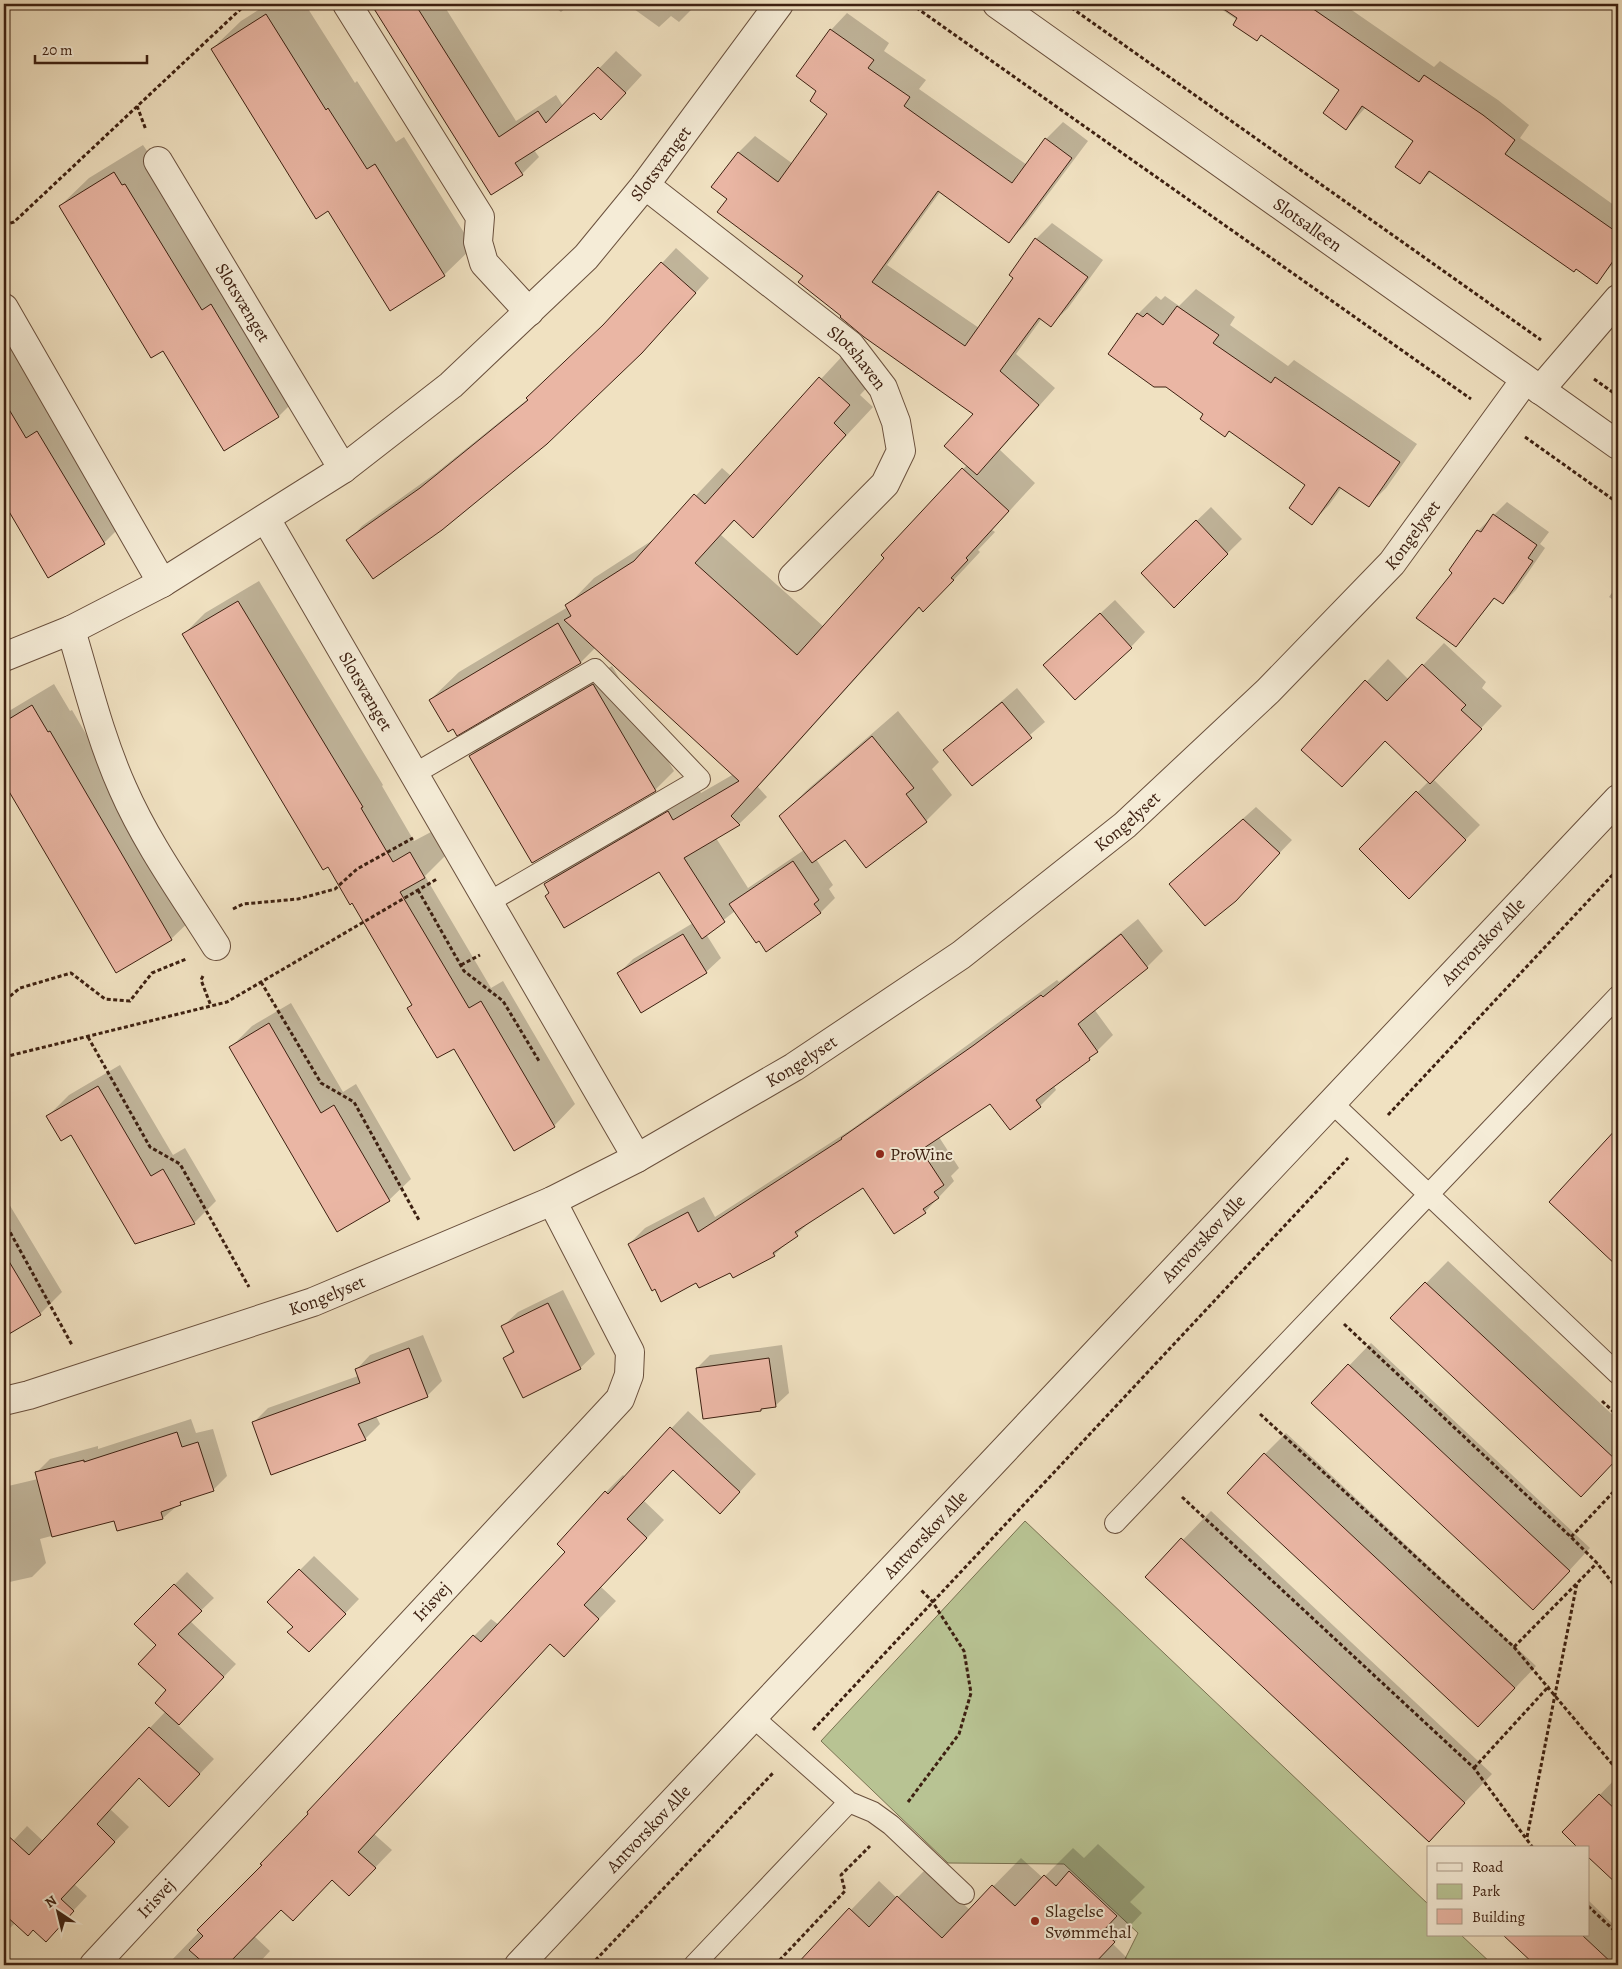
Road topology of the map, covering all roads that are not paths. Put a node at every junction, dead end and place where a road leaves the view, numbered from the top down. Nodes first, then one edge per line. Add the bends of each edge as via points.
1 (347, 4) edge
2 (779, 4) edge
3 (996, 4) edge
4 (158, 161) dead end
5 (645, 185) junction
6 (1618, 299) edge
7 (4, 308) edge
8 (529, 312) junction
9 (1533, 385) junction
10 (1618, 445) edge
11 (343, 469) junction
12 (266, 519) junction
13 (793, 577) dead end
14 (162, 583) junction
15 (71, 630) junction
16 (4, 657) edge
17 (414, 774) junction
18 (1617, 802) edge
19 (488, 902) junction
20 (210, 936) road end
21 (1618, 996) edge
22 (1330, 1101) junction
23 (637, 1158) junction
24 (1428, 1195) junction
25 (552, 1201) junction
26 (1618, 1374) edge
27 (4, 1401) edge
28 (1115, 1523) dead end
29 (754, 1718) junction
30 (849, 1802) junction
31 (964, 1894) dead end
32 (94, 1965) edge
33 (519, 1965) edge
34 (694, 1965) edge

1 - 8 street via 480,217 478,242 484,263
2 - 5 street, Slotsvænget
3 - 9 street, Slotsalleen
4 - 11 street, Slotsvænget
5 - 8 street, Slotsvænget via 586,256
5 - 13 street, Slotshaven via 850,345 883,388 896,422 901,451 885,484
6 - 9 street, Kongelyset via 1567,358
7 - 14 street
8 - 11 street, Slotsvænget via 451,385
9 - 10 street, Slotsalleen
9 - 23 street, Kongelyset via 1498,418 1392,563 1268,691 1125,825 961,955 794,1067
11 - 12 street, Slotsvænget
12 - 14 street, Slotsvænget
12 - 17 street, Slotsvænget
14 - 15 street, Slotsvænget
15 - 16 street, Slotsvænget
15 - 20 street via 102,737 123,790 159,856
17 - 19 street, Slotsvænget
17 - 19 lane via 595,669 700,779
18 - 22 street, Antvorskov Alle
19 - 23 street
21 - 24 lane
22 - 24 lane
22 - 29 street, Antvorskov Alle
23 - 25 street, Kongelyset
24 - 26 lane
24 - 28 lane
25 - 27 street, Kongelyset via 313,1302
25 - 32 street, Irisvej via 630,1352 629,1375 620,1399
29 - 30 lane
29 - 33 street, Antvorskov Alle
30 - 31 lane via 873,1812 891,1826
30 - 34 lane

